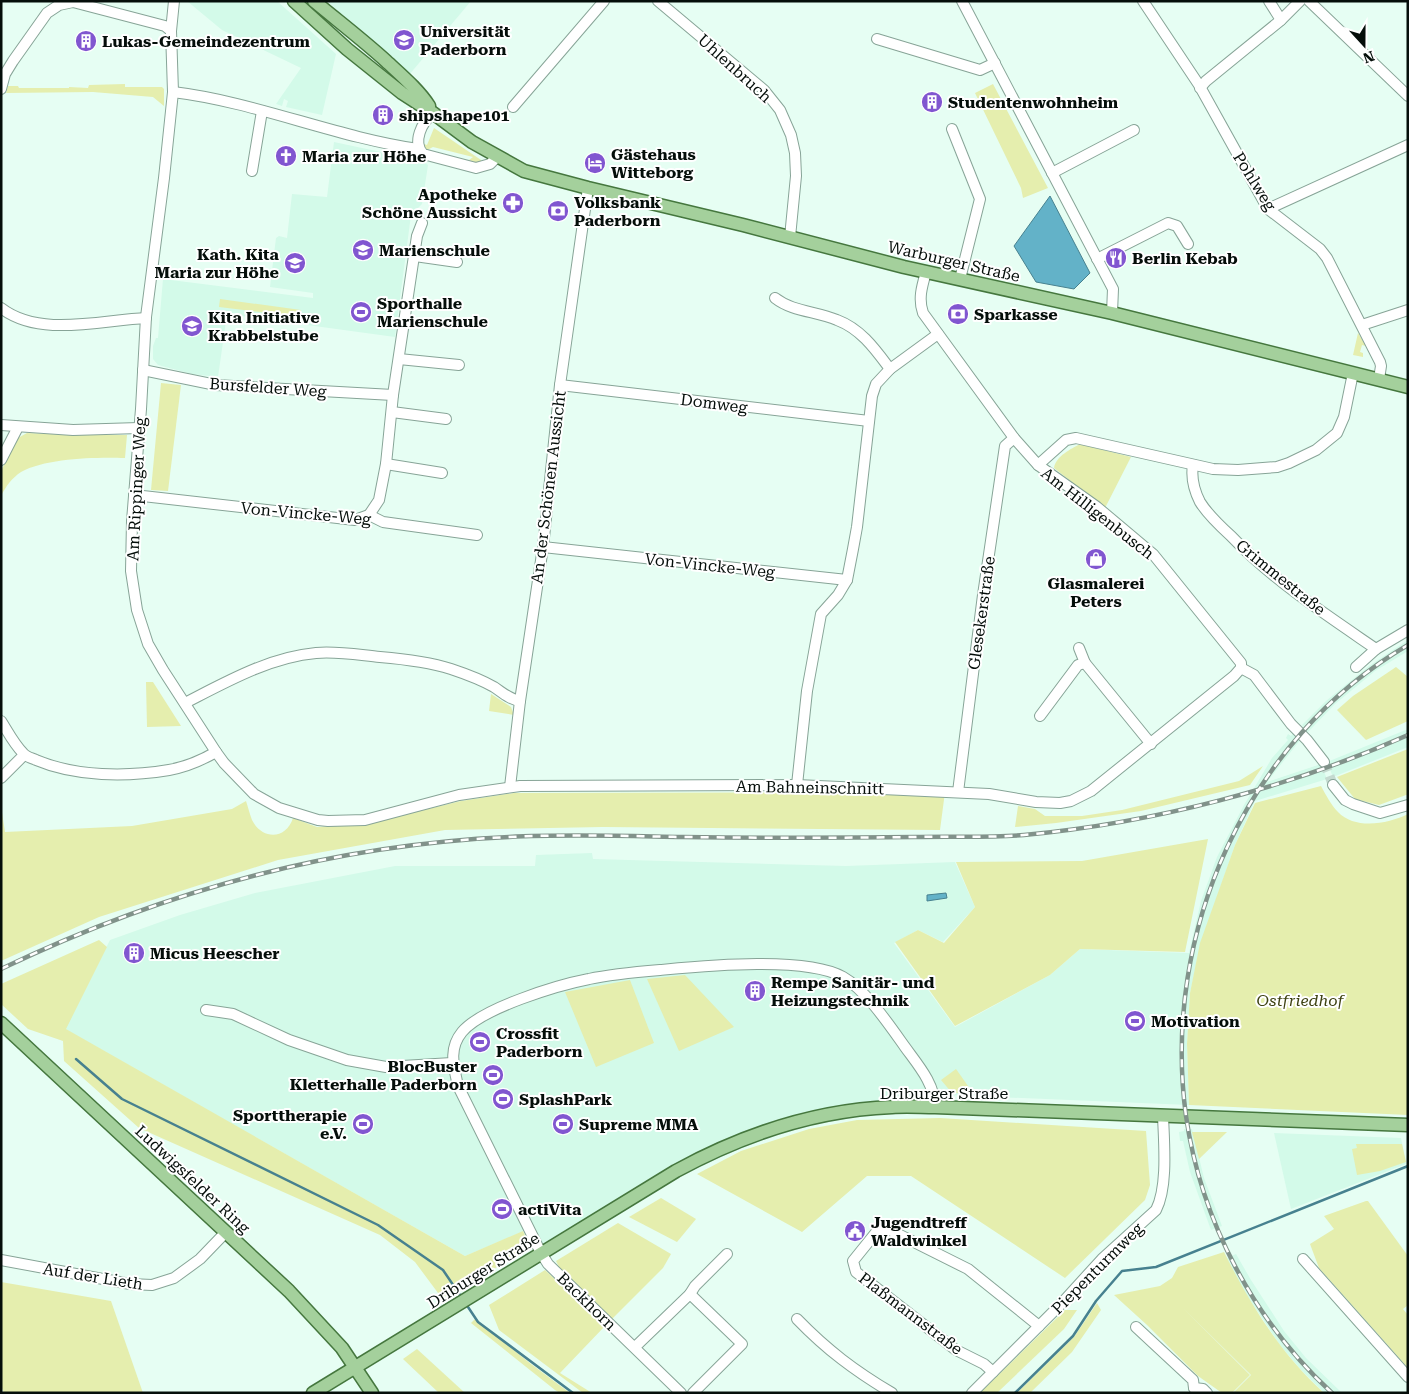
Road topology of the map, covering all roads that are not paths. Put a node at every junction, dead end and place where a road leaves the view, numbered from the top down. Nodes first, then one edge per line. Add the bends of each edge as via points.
1 (174, 1) edge
2 (294, 1) edge
3 (314, 1) edge
4 (658, 1) edge
5 (962, 1) edge
6 (1143, 1) edge
7 (1269, 1) edge
8 (1300, 1) edge
9 (1309, 1) edge
10 (602, 2) edge
11 (1281, 20) junction
12 (171, 31) junction
13 (877, 39) dead end
14 (995, 63) junction
15 (1200, 88) junction
16 (1, 89) edge
17 (172, 92) junction
18 (1408, 96) edge
19 (513, 107) dead end
20 (262, 111) junction
21 (433, 113) junction
22 (952, 129) dead end
23 (1134, 130) dead end
24 (1408, 145) edge
25 (418, 149) junction
26 (497, 157) junction
27 (252, 170) dead end
28 (1052, 172) junction
29 (588, 188) junction
30 (1268, 209) junction
31 (422, 223) dead end
32 (790, 237) junction
33 (1188, 244) dead end
34 (415, 256) junction
35 (1098, 259) junction
36 (457, 262) dead end
37 (926, 272) junction
38 (960, 279) junction
39 (775, 298) dead end
40 (1, 308) edge
41 (1408, 310) edge
42 (1112, 313) junction
43 (146, 318) junction
44 (1362, 325) junction
45 (938, 334) junction
46 (399, 359) junction
47 (459, 366) dead end
48 (890, 369) junction
49 (143, 370) junction
50 (1353, 373) junction
51 (1379, 380) junction
52 (560, 384) junction
53 (1408, 387) edge
54 (393, 395) junction
55 (392, 412) junction
56 (446, 419) dead end
57 (868, 421) junction
58 (1, 425) edge
59 (18, 427) junction
60 (139, 428) junction
61 (1014, 438) junction
62 (1, 460) edge
63 (386, 464) junction
64 (1038, 465) junction
65 (1193, 465) junction
66 (442, 473) dead end
67 (134, 495) junction
68 (369, 515) junction
69 (477, 535) dead end
70 (543, 547) junction
71 (847, 580) junction
72 (1408, 630) edge
73 (1079, 648) dead end
74 (1376, 649) junction
75 (1085, 663) junction
76 (1356, 667) dead end
77 (1241, 668) junction
78 (520, 701) junction
79 (185, 703) junction
80 (1040, 716) dead end
81 (1, 721) edge
82 (1151, 744) junction
83 (216, 752) junction
84 (24, 755) junction
85 (1324, 762) tunnel mouth
86 (1, 778) edge
87 (797, 785) junction
88 (1333, 785) tunnel mouth
89 (510, 787) junction
90 (958, 792) junction
91 (1408, 805) edge
92 (335, 821) joint
93 (206, 1010) dead end
94 (1, 1023) edge
95 (452, 1063) junction
96 (935, 1107) junction
97 (1163, 1116) junction
98 (1408, 1124) edge
99 (226, 1232) junction
100 (541, 1253) junction
101 (727, 1254) dead end
102 (1303, 1259) dead end
103 (1, 1260) edge
104 (690, 1294) junction
105 (797, 1319) dead end
106 (1039, 1326) junction
107 (1136, 1327) dead end
108 (635, 1347) junction
109 (356, 1367) junction
110 (993, 1372) junction
111 (1408, 1377) edge
112 (1194, 1388) junction
113 (313, 1393) edge
114 (372, 1393) edge
115 (681, 1393) edge
116 (693, 1393) edge
117 (892, 1393) edge
118 (972, 1393) edge
119 (1184, 1393) edge
120 (1207, 1393) edge

1 - 12 street, Am Rippinger Weg
2 - 21 main road, Warburger Straße via 367,65
3 - 21 main road, Warburger Straße via 402,75
4 - 32 street, Uhlenbruch via 764,90 780,110 795,153
5 - 14 street
6 - 15 street, Pohlweg
7 - 11 street
8 - 11 street
9 - 18 street
10 - 19 street
11 - 15 street
12 - 16 street via 165,26 73,2 59,5 47,13 12,61
12 - 17 street, Am Rippinger Weg
13 - 14 street via 980,70
14 - 28 street
15 - 30 street, Pohlweg
17 - 20 street
17 - 43 street, Am Rippinger Weg
20 - 25 street via 389,145
20 - 27 street
21 - 25 street via 426,120 417,142
21 - 26 main road, Warburger Straße
22 - 38 street via 980,199
23 - 28 street
24 - 30 street
25 - 26 street via 431,157 476,168 490,164
26 - 29 main road, Warburger Straße via 533,174
28 - 35 street
29 - 32 main road, Warburger Straße
29 - 52 street, An der Schönen Aussicht
30 - 44 street, Pohlweg via 1328,258
31 - 34 street
32 - 37 main road, Warburger Straße
33 - 35 street via 1177,226 1168,223
34 - 36 street
34 - 46 street
35 - 42 street via 1113,289
37 - 38 main road, Warburger Straße
37 - 45 street, Am Hilligenbusch via 920,305
38 - 42 main road, Warburger Straße
39 - 48 street via 785,305 836,320 855,330 870,342
40 - 43 street via 24,320 42,324
41 - 44 street
42 - 50 main road, Warburger Straße
43 - 49 street, Am Rippinger Weg
44 - 51 street, Pohlweg via 1381,366
45 - 48 street
45 - 61 street, Am Hilligenbusch
46 - 47 street
46 - 54 street
48 - 57 street via 876,384
49 - 54 street, Bursfelder Weg via 216,385
49 - 60 street, Am Rippinger Weg
50 - 51 main road, Warburger Straße
50 - 65 street via 1344,417 1337,433 1316,450 1270,468 1224,470
51 - 53 main road, Warburger Straße
52 - 57 street, Domweg
52 - 70 street, An der Schönen Aussicht
54 - 55 street
55 - 56 street
55 - 63 street
57 - 71 street via 857,527
58 - 59 street
59 - 60 street via 74,430
59 - 62 street
60 - 67 street, Am Rippinger Weg
61 - 64 street, Am Hilligenbusch
61 - 90 street, Glesekerstraße via 1005,446 982,595
63 - 66 street
63 - 68 street via 379,500
64 - 65 street via 1066,440 1076,438
64 - 77 street, Am Hilligenbusch via 1097,507 1153,554 1241,663
65 - 74 street, Grimmestraße via 1191,475 1201,502 1211,517 1268,572
67 - 68 street, Von-Vincke-Weg via 355,520
67 - 79 street, Am Rippinger Weg via 131,571 137,610 148,644
68 - 69 street, Von-Vincke-Weg via 383,522
70 - 71 street, Von-Vincke-Weg
70 - 78 street, An der Schönen Aussicht
71 - 87 street via 821,614
72 - 74 street
73 - 75 street
74 - 76 street
75 - 80 street via 1078,666
75 - 82 street
77 - 82 street, Am Bahneinschnitt
77 - 85 street, Am Hilligenbusch via 1254,675
78 - 79 street via 449,668 396,658 317,652 278,660
78 - 89 street, An der Schönen Aussicht
79 - 83 street, Am Rippinger Weg
81 - 84 street
82 - 90 street, Am Bahneinschnitt via 1090,792 1071,801 1041,802
83 - 84 street via 171,770 141,774 88,773 54,768
83 - 92 street, Am Rippinger Weg via 254,794 279,808 318,820
84 - 86 street
87 - 89 street, Am Bahneinschnitt
87 - 90 street, Am Bahneinschnitt
88 - 91 street via 1345,800 1380,813
89 - 92 street, Am Bahneinschnitt via 459,795 365,820
93 - 95 street via 233,1014 289,1040 347,1060 386,1067
94 - 99 main road, Ludwigsfelder Ring
95 - 96 street via 453,1048 461,1032 476,1020 514,1002 561,986 608,975 692,967 804,966 843,976 856,986 925,1074 935,1098
95 - 100 street, Backhorn via 458,1086
96 - 97 main road, Driburger Straße
96 - 100 main road, Driburger Straße via 892,1107 832,1115 738,1141 676,1171
97 - 98 main road, Driburger Straße
97 - 106 street, Piepenturmweg via 1164,1188 1156,1210 1102,1259
99 - 103 street, Auf der Lieth via 200,1259 174,1278 152,1285 130,1284
99 - 109 main road, Ludwigsfelder Ring via 327,1330
100 - 108 street, Backhorn via 548,1264
100 - 109 main road, Driburger Straße
101 - 104 street
102 - 111 street
104 - 108 street
104 - 116 street via 742,1344
105 - 117 street via 827,1349
106 - 110 street, Piepenturmweg
106 - 110 street, Plaßmannstraße via 968,1269 890,1230 878,1230 853,1261 856,1272 956,1350
107 - 112 street via 1193,1380
108 - 115 street, Backhorn
109 - 113 main road, Driburger Straße
109 - 114 main road, Ludwigsfelder Ring
110 - 118 street, Piepenturmweg
112 - 119 street
112 - 120 street

